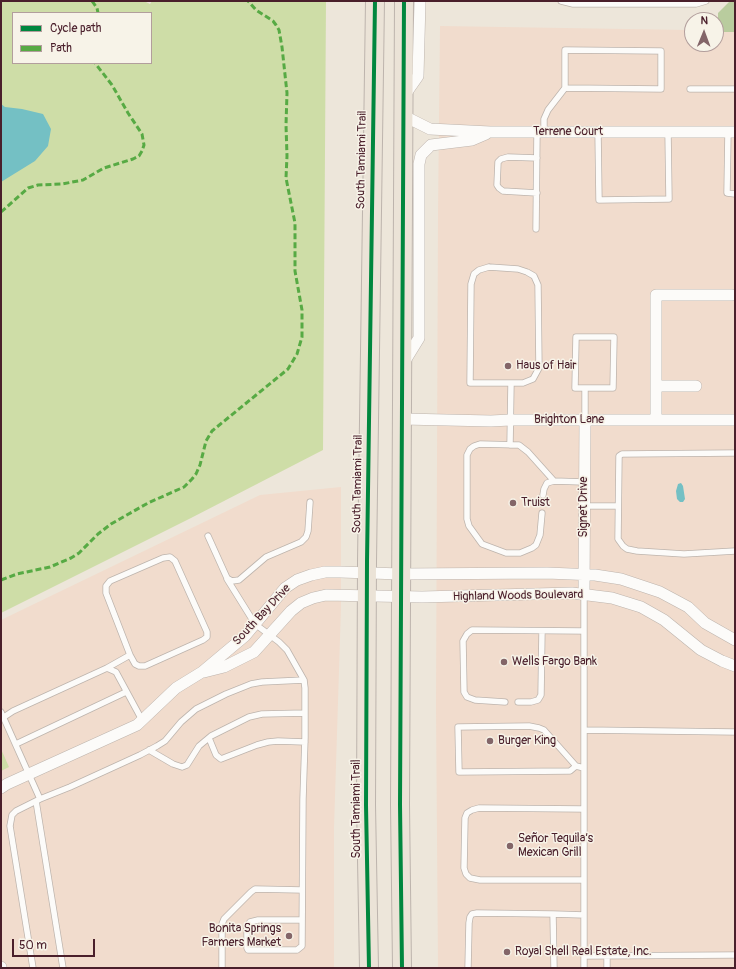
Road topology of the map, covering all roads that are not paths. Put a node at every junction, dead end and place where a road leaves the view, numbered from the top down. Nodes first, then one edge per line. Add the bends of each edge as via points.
1 (375, 1) edge
2 (397, 1) edge
3 (404, 1) edge
4 (420, 1) edge
5 (561, 1) edge
6 (706, 1) edge
7 (634, 2) edge
8 (663, 2) edge
9 (404, 36) junction
10 (565, 88) junction
11 (690, 89) dead end
12 (735, 89) edge
13 (404, 97) junction
14 (404, 116) junction
15 (490, 132) junction
16 (541, 132) junction
17 (598, 132) junction
18 (668, 132) junction
19 (731, 132) edge
20 (537, 158) junction
21 (536, 193) junction
22 (735, 194) edge
23 (536, 229) dead end
24 (732, 295) dead end
25 (403, 365) junction
26 (511, 384) junction
27 (656, 386) junction
28 (696, 386) dead end
29 (585, 388) junction
30 (403, 419) junction
31 (510, 420) junction
32 (585, 420) junction
33 (656, 420) junction
34 (735, 420) edge
35 (510, 445) junction
36 (735, 452) edge
37 (554, 481) junction
38 (584, 482) junction
39 (543, 495) dead end
40 (310, 502) dead end
41 (583, 506) junction
42 (618, 506) junction
43 (542, 513) dead end
44 (208, 536) dead end
45 (735, 551) edge
46 (367, 572) junction
47 (401, 574) junction
48 (584, 574) junction
49 (227, 578) junction
50 (584, 594) junction
51 (367, 597) junction
52 (401, 597) junction
53 (255, 624) junction
54 (542, 631) junction
55 (584, 631) junction
56 (270, 636) junction
57 (735, 640) edge
58 (130, 655) junction
59 (735, 666) edge
60 (107, 668) junction
61 (202, 672) junction
62 (304, 680) junction
63 (126, 692) junction
64 (505, 702) dead end
65 (518, 702) dead end
66 (305, 713) junction
67 (2, 715) edge
68 (142, 720) junction
69 (584, 730) junction
70 (735, 732) edge
71 (208, 738) junction
72 (305, 742) junction
73 (16, 744) junction
74 (149, 750) junction
75 (576, 766) junction
76 (584, 768) junction
77 (29, 774) junction
78 (1, 788) edge
79 (38, 800) junction
80 (583, 809) junction
81 (584, 880) junction
82 (302, 890) junction
83 (553, 914) junction
84 (584, 915) junction
85 (302, 920) junction
86 (735, 955) edge
87 (584, 956) junction
88 (607, 956) junction
89 (33, 968) edge
90 (63, 968) edge
91 (222, 968) edge
92 (369, 968) edge
93 (402, 968) edge
94 (468, 968) edge
95 (554, 968) edge
96 (584, 968) edge
97 (607, 968) edge

1 - 46 main road, South Tamiami Trail
2 - 9 main road
3 - 9 main road
4 - 13 street via 418,76
5 - 7 lane via 573,4
6 - 8 lane via 696,4
7 - 8 lane
9 - 13 main road
10 - 10 lane via 661,89 661,51 566,50
10 - 16 lane via 548,110
11 - 12 lane
13 - 14 main road
14 - 15 street, Terrene Court via 430,129
14 - 25 main road
15 - 16 street, Terrene Court
15 - 25 street via 472,140 430,145 421,155 419,338
16 - 17 street, Terrene Court
16 - 20 lane
17 - 18 street, Terrene Court
17 - 18 lane via 599,200 669,199
18 - 19 street, Terrene Court
19 - 22 lane via 726,193
20 - 21 lane
20 - 21 lane via 500,159 497,184 504,190
21 - 23 lane
24 - 27 street via 656,295
25 - 30 main road
26 - 26 lane via 470,384 471,284 474,274 479,270 523,270 534,276 538,285 539,368 533,379
26 - 31 lane
27 - 28 street
27 - 33 street
29 - 29 lane via 575,388 576,337 614,337 614,388
29 - 32 lane
30 - 31 street, Brighton Lane
30 - 47 main road
31 - 32 street, Brighton Lane
31 - 35 lane
32 - 33 street, Brighton Lane
32 - 38 street, Signet Drive
33 - 34 street, Brighton Lane
35 - 37 lane via 519,445 528,452
35 - 43 lane via 480,444 470,449 467,455 469,526 482,544 506,553 520,553 536,545 540,535
36 - 42 lane via 622,454 619,456
37 - 38 lane
37 - 39 lane via 547,483
38 - 41 street, Signet Drive
40 - 49 lane via 308,531 301,542 266,557 239,580 232,581
41 - 42 lane
41 - 48 street, Signet Drive
42 - 45 lane via 618,539 622,546 628,549 684,554
44 - 49 lane
46 - 47 street, South Bay Drive
46 - 51 main road, South Tamiami Trail
46 - 53 street, South Bay Drive via 325,572 297,580 285,588
47 - 48 street, Highland Woods Boulevard
47 - 52 main road
48 - 50 street, Signet Drive
48 - 57 street, Highland Woods Boulevard via 621,579 660,592 688,607 705,623
49 - 53 lane
50 - 52 street, Highland Woods Boulevard
50 - 55 lane
50 - 59 street, Highland Woods Boulevard via 612,598 641,607 664,620 701,650
51 - 52 street, South Bay Drive
51 - 56 street, South Bay Drive via 326,595 313,598 301,603
51 - 92 main road, South Tamiami Trail via 366,805
52 - 93 main road
53 - 56 lane
53 - 61 street, South Bay Drive via 245,636
54 - 55 lane
54 - 64 lane via 472,630 467,634 464,641 464,692 467,697 475,700
54 - 65 lane via 541,695 538,700
55 - 69 lane
56 - 61 street, South Bay Drive via 254,652 240,660
56 - 62 lane via 288,650
58 - 58 lane via 106,593 106,586 110,581 170,557 175,561 207,636 145,666 135,664
58 - 60 lane
60 - 63 lane via 116,672
60 - 67 lane
61 - 68 street, South Bay Drive via 176,688
62 - 66 lane
62 - 74 lane via 262,682 226,694 196,709 165,740
63 - 68 lane
63 - 73 lane
66 - 71 lane via 256,715
66 - 72 lane
67 - 73 lane
68 - 77 street, South Bay Drive via 125,731
69 - 70 lane
69 - 76 lane
71 - 72 lane via 216,755 221,759 268,742
71 - 74 lane via 182,767
72 - 82 lane
73 - 77 lane
74 - 79 lane
75 - 75 lane via 544,730 539,728 458,727 459,772 570,771
75 - 76 lane
76 - 80 lane
77 - 78 street, South Bay Drive
77 - 79 lane
79 - 89 lane via 16,811 12,815 10,826
79 - 90 lane
80 - 81 lane
80 - 81 lane via 472,810 465,818 464,868 470,878 480,880
81 - 84 lane
82 - 85 lane
82 - 91 lane via 251,892 222,924
83 - 84 lane
83 - 94 lane via 472,914 469,923
83 - 95 lane
84 - 87 lane
85 - 85 lane via 301,948 248,950 247,926 250,922
86 - 88 lane
87 - 88 lane
87 - 96 lane
88 - 97 lane

